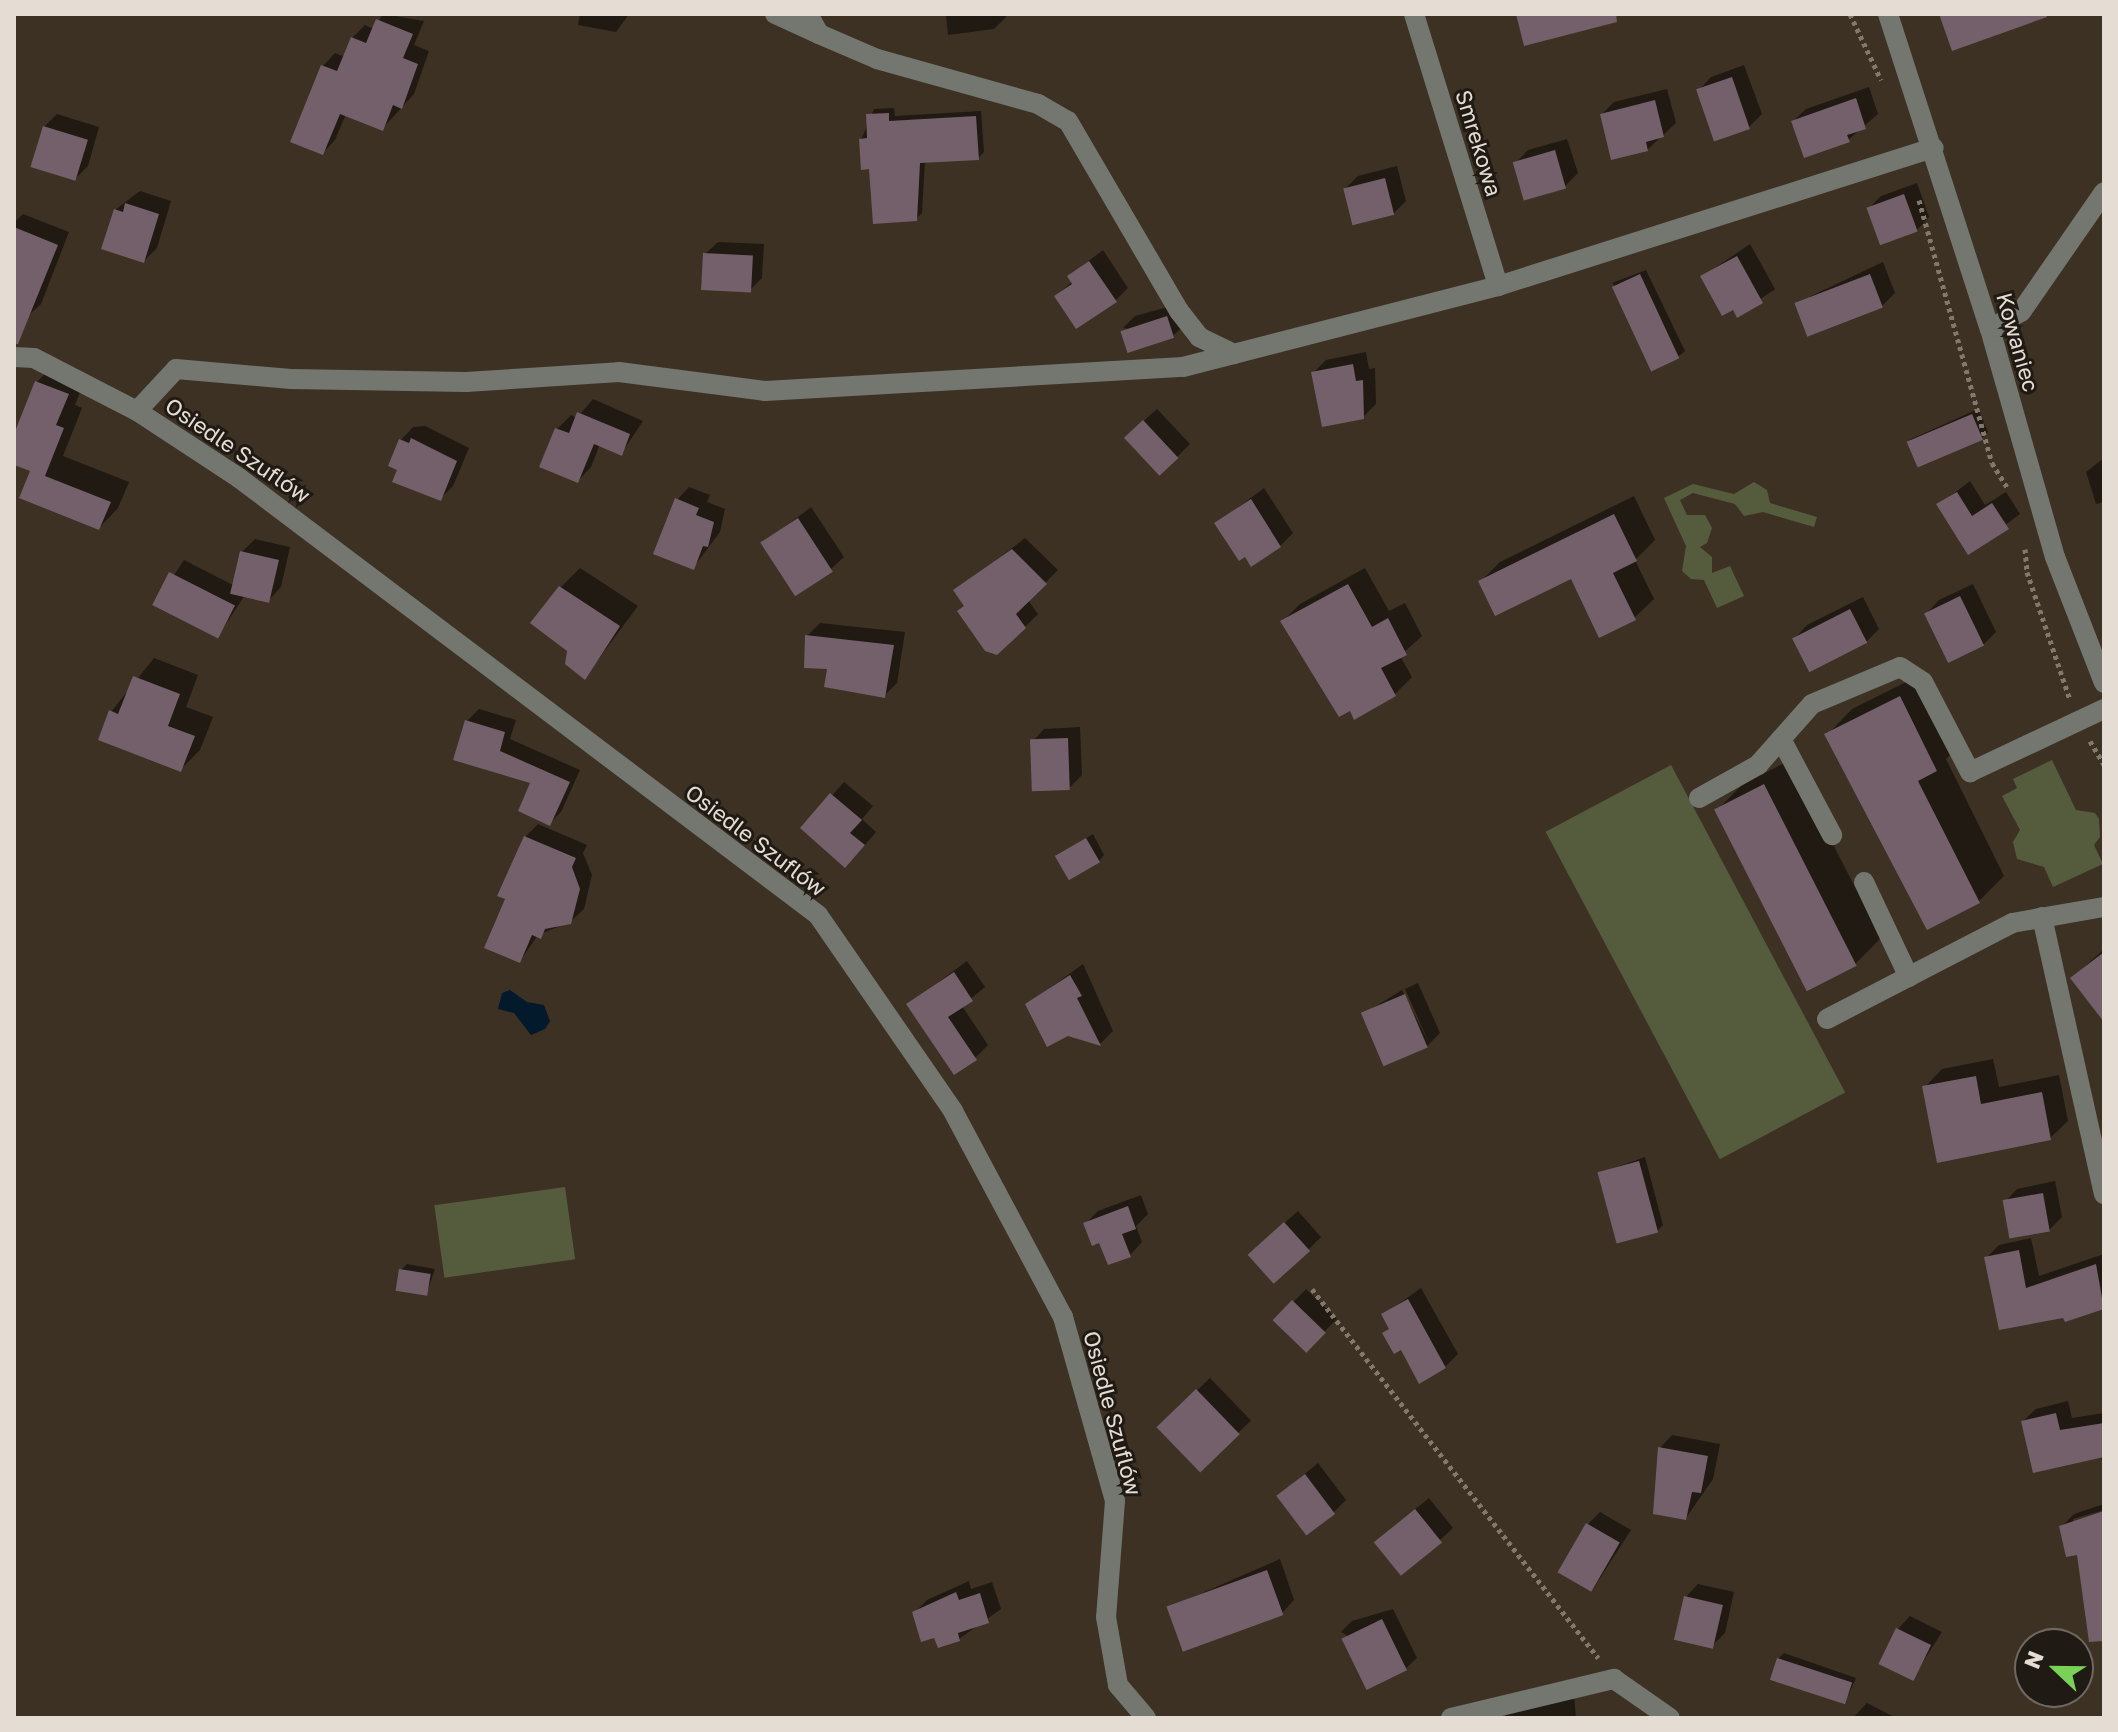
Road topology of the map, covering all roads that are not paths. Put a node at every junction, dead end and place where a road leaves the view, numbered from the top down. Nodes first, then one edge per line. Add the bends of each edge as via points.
1 (775, 14) edge
2 (808, 14) edge
3 (1414, 14) edge
4 (1888, 14) edge
5 (819, 34) junction
6 (1934, 148) junction
7 (2104, 192) edge
8 (1498, 286) junction
9 (1990, 329) junction
10 (1234, 354) junction
11 (14, 357) edge
12 (137, 411) junction
13 (2104, 683) edge
14 (2104, 709) edge
15 (1781, 739) junction
16 (1699, 798) dead end
17 (1832, 835) dead end
18 (1864, 882) dead end
19 (2104, 907) edge
20 (2042, 917) junction
21 (1909, 977) junction
22 (1827, 1019) dead end
23 (2104, 1194) edge
24 (1146, 1718) edge
25 (1451, 1718) edge
26 (1670, 1718) edge

1 - 5 street
2 - 5 street
3 - 8 street, Smrekowa
4 - 6 street, Kowaniec
5 - 10 street via 877,59 1038,104 1068,121 1179,311 1199,337
6 - 8 street
6 - 9 street, Kowaniec
7 - 9 street via 2021,312
8 - 10 street
9 - 13 street, Kowaniec via 2055,557
10 - 12 street via 1183,367 765,391 619,372 466,382 291,379 176,369
11 - 12 street, Osiedle Szuflów via 34,358
12 - 24 street, Osiedle Szuflów via 303,523 818,915 953,1111 1063,1317 1115,1501 1106,1617 1118,1685
14 - 15 street via 1970,772 1923,682 1900,667 1812,704
15 - 16 street via 1758,765
15 - 17 street
18 - 21 street
19 - 20 street
20 - 21 street via 2012,923
20 - 23 street
21 - 22 street
25 - 26 street via 1614,1679

